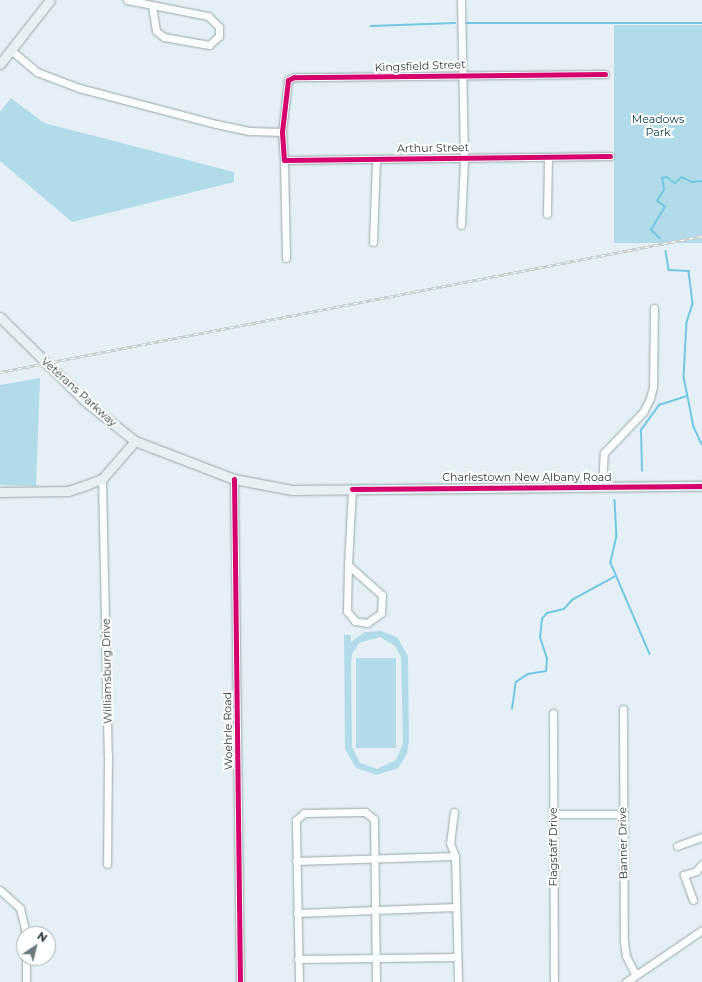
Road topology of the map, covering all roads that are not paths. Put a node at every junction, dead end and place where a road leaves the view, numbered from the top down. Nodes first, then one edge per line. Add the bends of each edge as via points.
1 (50, 0) edge
2 (127, 0) edge
3 (461, 0) edge
4 (152, 6) junction
5 (12, 51) junction
6 (0, 64) edge
7 (605, 74) dead end
8 (462, 75) junction
9 (282, 132) junction
10 (610, 156) dead end
11 (464, 158) junction
12 (548, 158) junction
13 (376, 159) junction
14 (284, 160) junction
15 (547, 214) dead end
16 (461, 225) dead end
17 (373, 242) dead end
18 (286, 258) dead end
19 (654, 308) dead end
20 (0, 317) edge
21 (135, 440) junction
22 (102, 479) junction
23 (234, 479) junction
24 (702, 486) edge
25 (602, 487) junction
26 (352, 489) junction
27 (0, 492) edge
28 (348, 565) junction
29 (623, 709) dead end
30 (553, 713) dead end
31 (454, 812) dead end
32 (554, 814) junction
33 (623, 814) junction
34 (702, 838) edge
35 (677, 846) dead end
36 (455, 856) junction
37 (375, 858) junction
38 (296, 861) junction
39 (107, 864) dead end
40 (702, 864) edge
41 (0, 890) edge
42 (693, 900) dead end
43 (456, 907) junction
44 (375, 910) junction
45 (297, 913) junction
46 (24, 926) edge
47 (702, 930) edge
48 (457, 957) junction
49 (376, 958) junction
50 (298, 959) junction
51 (26, 966) edge
52 (635, 974) junction
53 (26, 982) edge
54 (240, 982) edge
55 (299, 982) edge
56 (376, 982) edge
57 (458, 982) edge
58 (554, 982) edge
59 (626, 982) edge

1 - 5 main road
2 - 4 street
3 - 8 street
4 - 4 street via 208,16 219,27 219,36 209,45 164,37 156,31
5 - 6 main road
5 - 9 street via 37,72 79,88 216,124 250,131
7 - 8 street, Kingsfield Street
8 - 9 street, Kingsfield Street via 294,77 288,80
8 - 11 street
9 - 14 street
10 - 12 street, Arthur Street
11 - 12 street, Arthur Street
11 - 13 street, Arthur Street
11 - 16 street
12 - 15 street
13 - 14 street, Arthur Street
13 - 17 street
14 - 18 street
19 - 25 street via 650,398 643,412 604,453
20 - 21 main road, Veterans Parkway via 86,402
21 - 22 main road
21 - 23 main road, Veterans Parkway
22 - 27 main road via 68,491
22 - 39 street, Williamsburg Drive via 108,756
23 - 26 main road, Charlestown New Albany Road via 292,490
23 - 54 street, Woehrle Road
24 - 25 main road, Charlestown New Albany Road
25 - 26 main road, Charlestown New Albany Road
26 - 28 street
28 - 28 street via 347,611 355,621 367,623 381,613 382,595
29 - 33 street, Banner Drive
30 - 32 street, Flagstaff Drive
31 - 36 street via 450,843
32 - 33 street
32 - 58 street, Flagstaff Drive
33 - 52 street, Banner Drive via 624,942 626,956
34 - 35 street
36 - 37 street
36 - 43 street
37 - 38 street
37 - 38 street via 374,819 369,814 304,813 296,820
37 - 44 street
38 - 45 street
40 - 42 street via 696,871 684,875
41 - 46 street via 20,908
43 - 44 street
43 - 48 street
44 - 45 street
44 - 49 street
45 - 50 street
47 - 52 street
48 - 49 street
48 - 57 street
49 - 50 street
49 - 56 street
50 - 55 street
51 - 53 street
52 - 59 street

